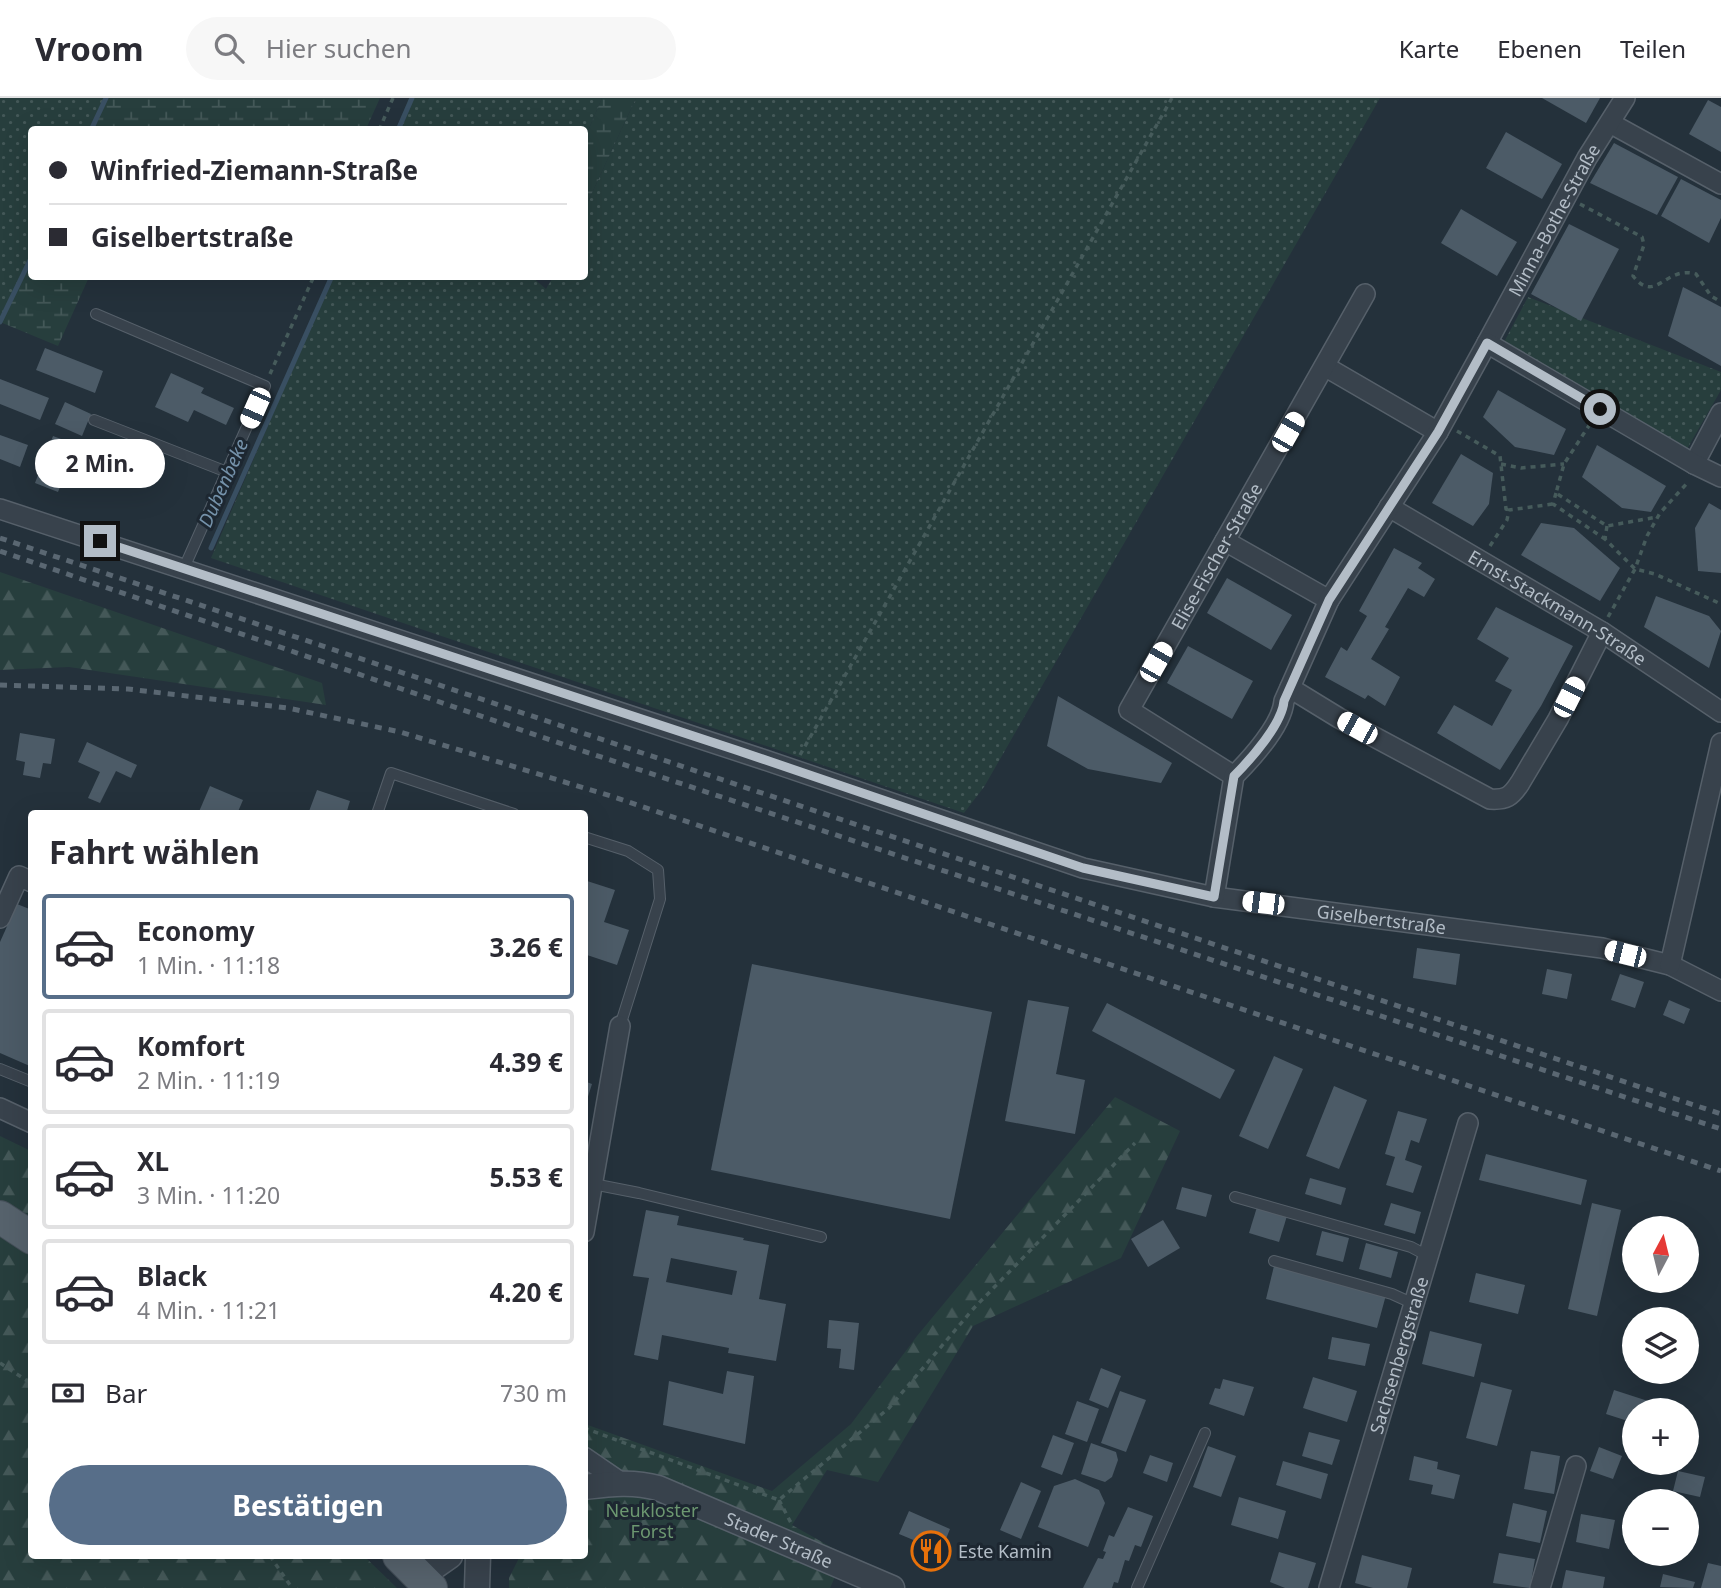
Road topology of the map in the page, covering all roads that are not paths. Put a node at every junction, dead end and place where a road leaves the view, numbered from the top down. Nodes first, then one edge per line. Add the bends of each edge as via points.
1 (1625, 98) edge
2 (1610, 122) junction
3 (1721, 184) edge
4 (1366, 294) dead end
5 (96, 314) dead end
6 (1487, 343) junction
7 (1326, 367) junction
8 (1721, 413) edge
9 (94, 419) dead end
10 (1440, 427) junction
11 (1694, 464) junction
12 (227, 472) junction
13 (1721, 477) edge
14 (1389, 507) junction
15 (0, 509) edge
16 (1225, 541) junction
17 (184, 568) junction
18 (1329, 600) junction
19 (1602, 632) junction
20 (1290, 688) junction
21 (1721, 712) edge
22 (1721, 743) edge
23 (1234, 776) junction
24 (378, 810) edge
25 (502, 810) edge
26 (588, 838) edge
27 (28, 880) edge
28 (1214, 897) junction
29 (0, 918) edge
30 (1670, 965) junction
31 (1721, 992) edge
32 (620, 1026) joint
33 (0, 1069) edge
34 (28, 1080) edge
35 (0, 1108) edge
36 (28, 1121) edge
37 (1468, 1123) dead end
38 (591, 1176) edge
39 (1235, 1197) dead end
40 (588, 1200) edge
41 (0, 1217) edge
42 (28, 1235) edge
43 (821, 1237) dead end
44 (1429, 1256) junction
45 (1274, 1261) dead end
46 (1414, 1304) junction
47 (1205, 1433) dead end
48 (588, 1460) edge
49 (1576, 1466) dead end
50 (622, 1483) junction
51 (588, 1487) edge
52 (444, 1559) edge
53 (478, 1559) edge
54 (416, 1574) edge
55 (477, 1588) edge
56 (892, 1588) edge
57 (1137, 1588) edge
58 (1329, 1588) edge
59 (1540, 1588) edge

1 - 2 street, Minna-Bothe-Straße
2 - 3 street
2 - 6 street, Minna-Bothe-Straße
4 - 7 street, Elise-Fischer-Straße
5 - 12 lane via 265,386
6 - 10 street, Minna-Bothe-Straße
6 - 11 street
7 - 10 street
7 - 16 street, Elise-Fischer-Straße
8 - 11 street
9 - 12 lane
10 - 14 street, Minna-Bothe-Straße
11 - 13 street
12 - 17 lane
14 - 18 street, Minna-Bothe-Straße
14 - 19 street, Ernst-Stackmann-Straße
15 - 17 street, Giselbertstraße
16 - 18 street
16 - 23 street, Elise-Fischer-Straße via 1129,710
17 - 28 street, Giselbertstraße via 1083,868
18 - 20 street, Minna-Bothe-Straße
19 - 20 street via 1558,719 1514,794 1505,800 1475,792
19 - 21 street, Ernst-Stackmann-Straße
20 - 23 street, Minna-Bothe-Straße via 1283,712
22 - 30 street
23 - 28 street
24 - 25 lane via 391,774
26 - 32 lane via 628,851 658,870 660,900
27 - 29 street via 19,876
28 - 30 street, Giselbertstraße via 1602,948
30 - 31 street, Giselbertstraße
32 - 38 street
33 - 34 lane
35 - 36 street
37 - 44 street, Sachsenbergstraße
38 - 40 street
38 - 43 lane
39 - 44 lane
41 - 42 main road
44 - 46 street, Sachsenbergstraße
45 - 46 lane
46 - 58 street, Sachsenbergstraße
47 - 57 lane
48 - 50 street
49 - 59 street
50 - 51 street, Stader Straße
50 - 56 street, Stader Straße via 658,1488
52 - 54 street
53 - 55 street

